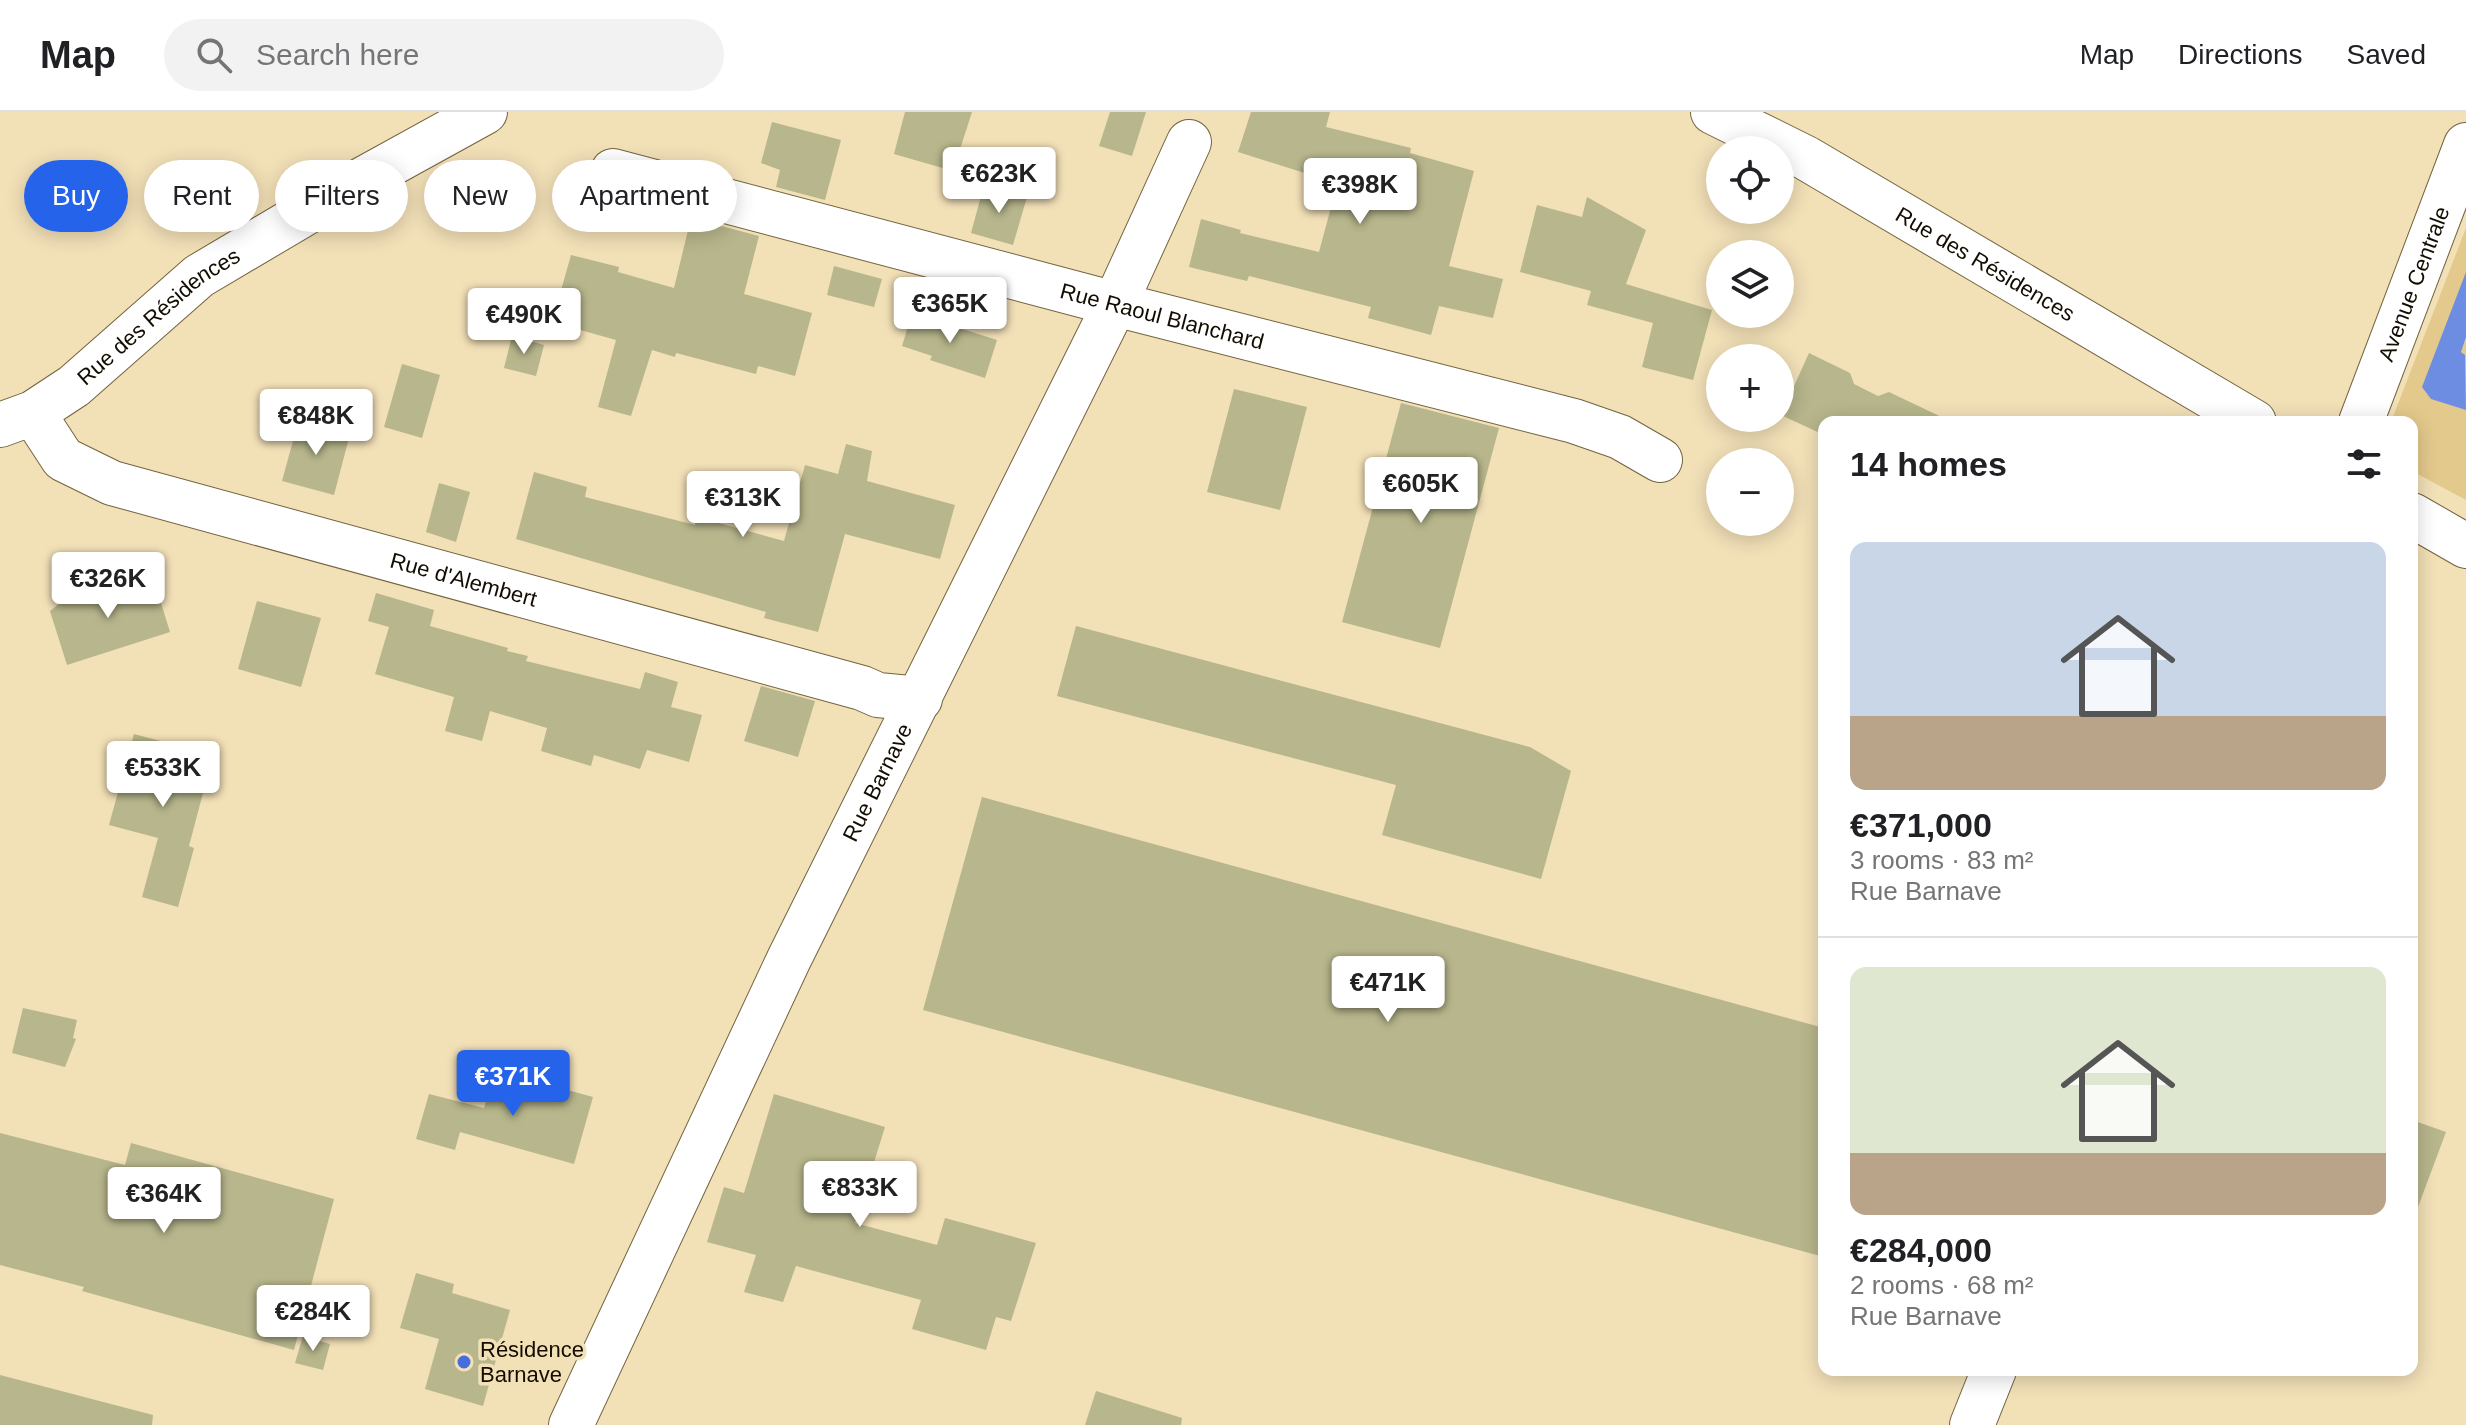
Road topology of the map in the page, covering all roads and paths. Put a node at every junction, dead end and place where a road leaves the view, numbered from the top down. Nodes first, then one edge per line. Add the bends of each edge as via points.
1 (485, 112) edge
2 (1713, 112) edge
3 (1189, 142) dead end
4 (2466, 145) edge
5 (737, 204) edge
6 (1115, 304) junction
7 (2244, 416) edge
8 (2363, 416) edge
9 (17, 419) edge
10 (1660, 460) dead end
11 (2418, 518) edge
12 (2466, 546) edge
13 (920, 699) junction
14 (1992, 1376) edge
15 (571, 1425) edge
16 (1972, 1425) edge

1 - 9 street, Rue des Résidences via 199,276 74,386
2 - 7 street, Rue des Résidences via 1806,158
3 - 6 street, Rue Barnave
4 - 8 street, Avenue Centrale
5 - 6 street, Rue Raoul Blanchard
6 - 10 street, Rue Raoul Blanchard via 1574,421 1620,437
6 - 13 street, Rue Barnave
9 - 13 street, Rue d'Alembert via 63,459 112,483 878,695
11 - 12 street
13 - 15 street, Rue Barnave via 789,959
14 - 16 street

